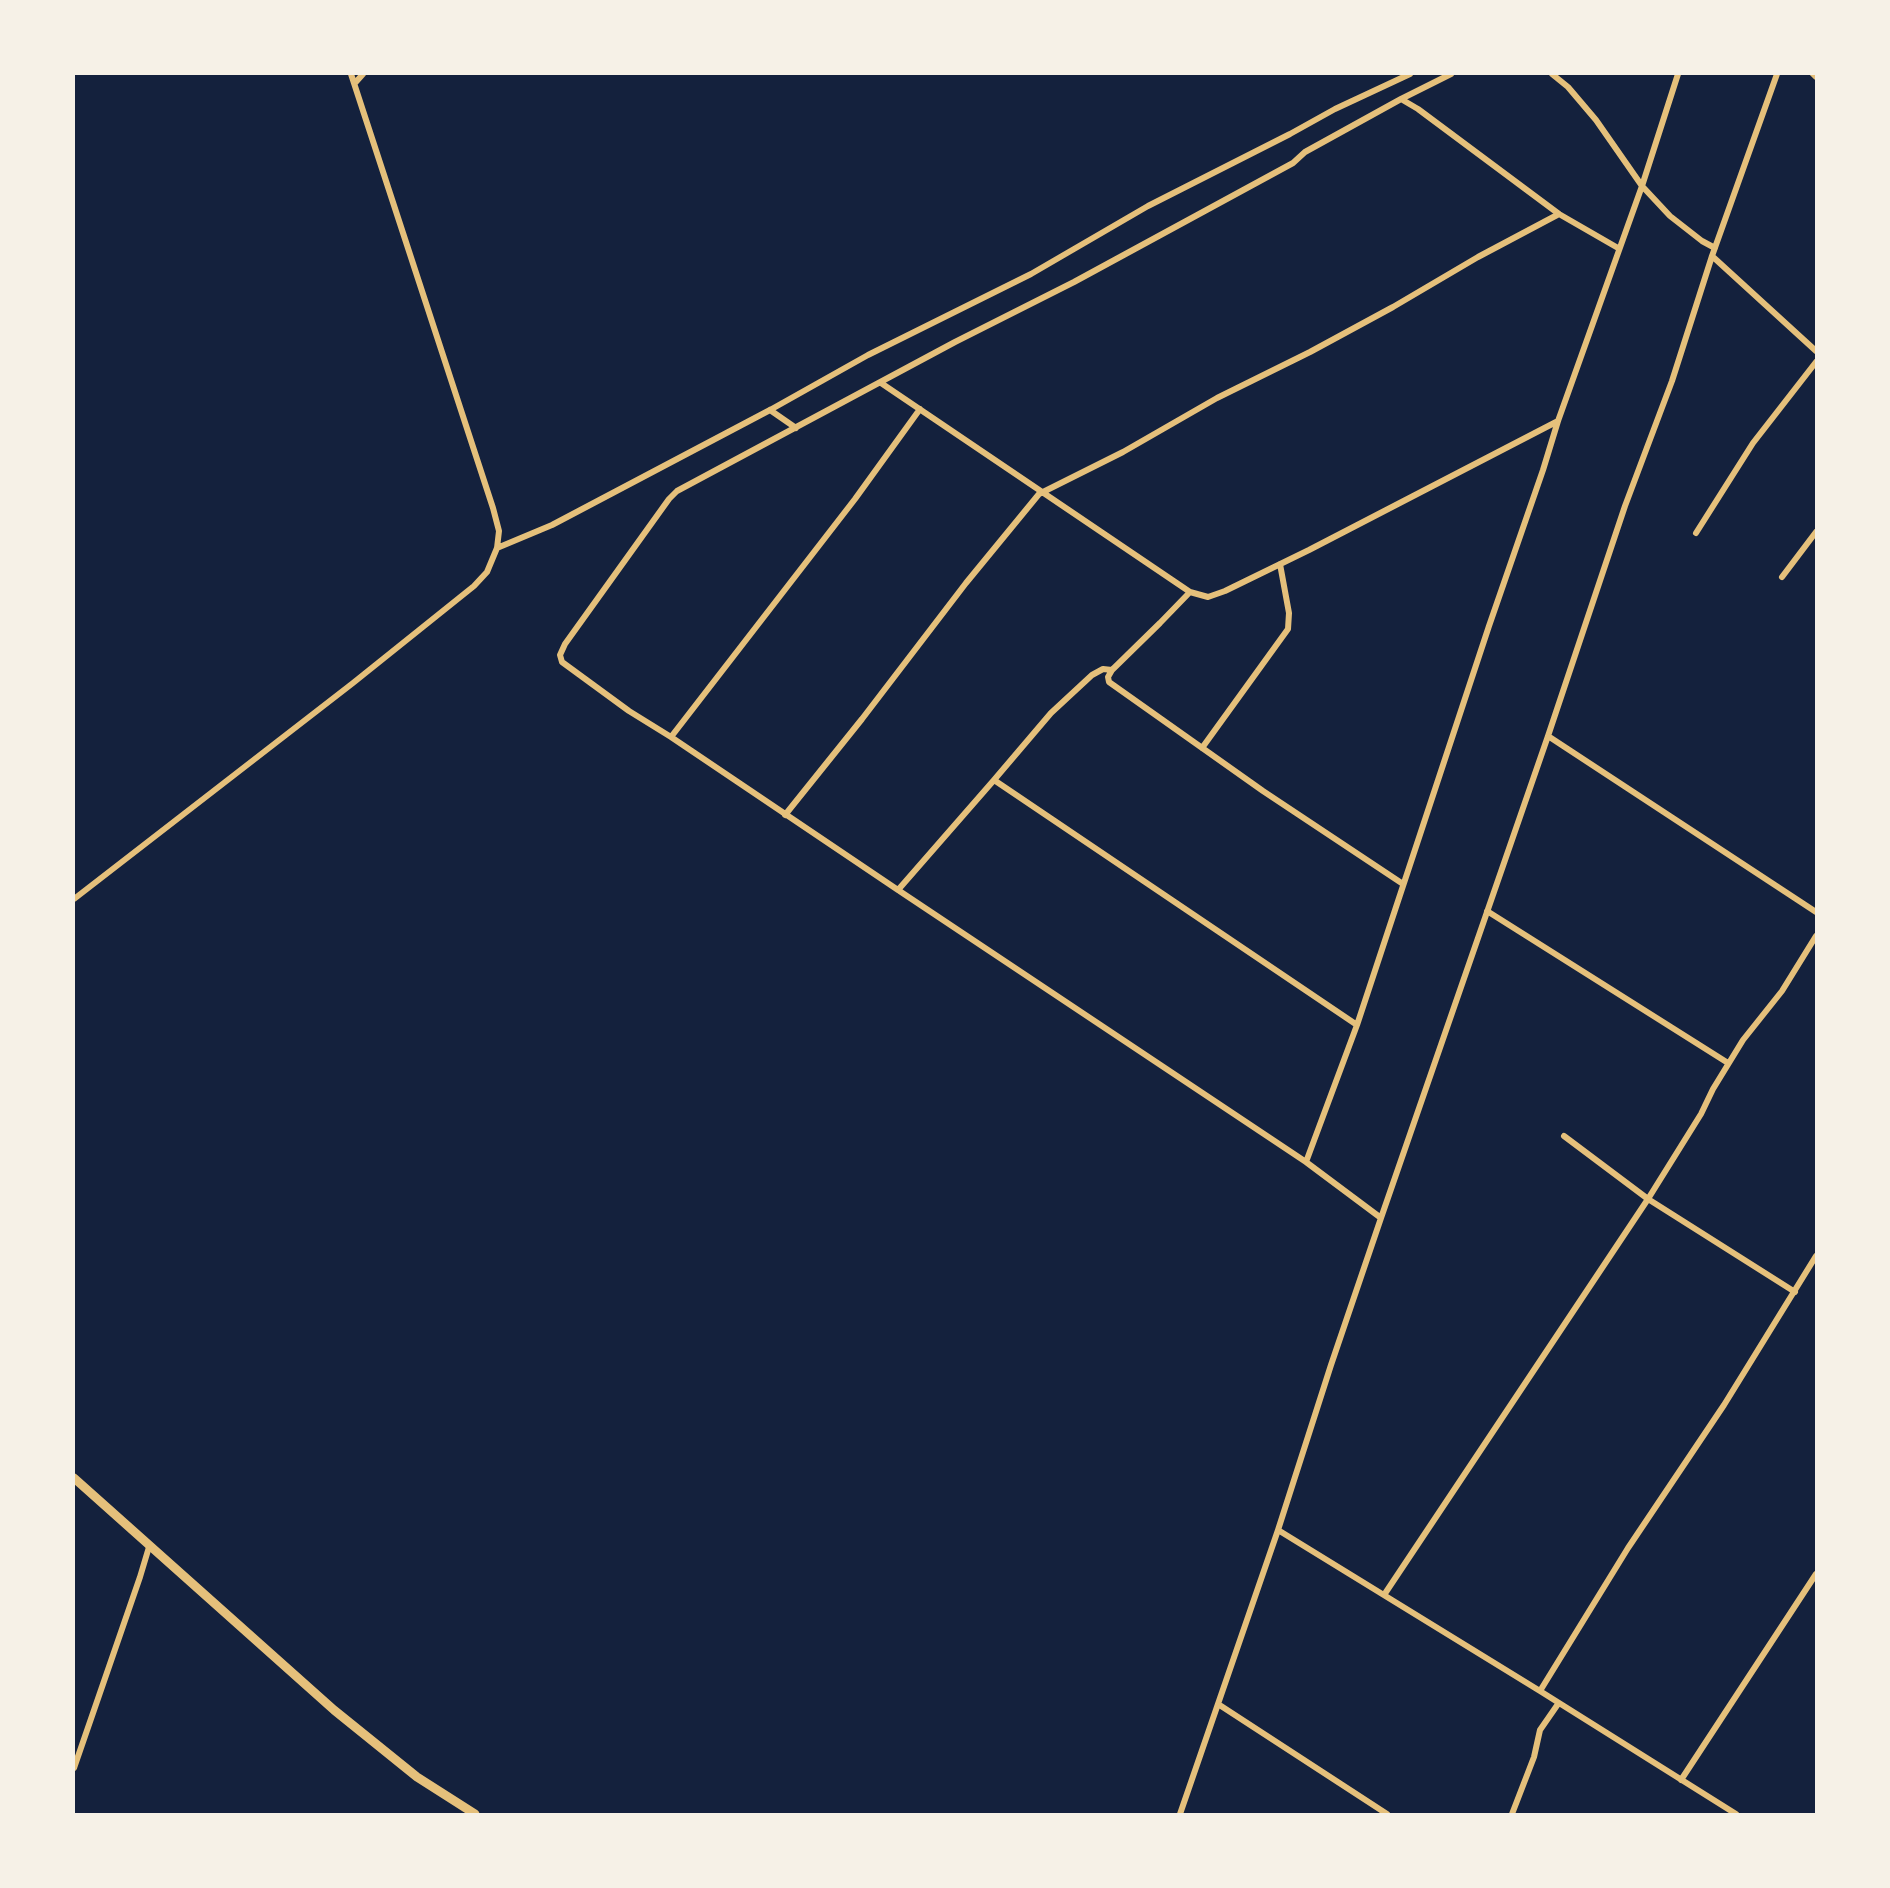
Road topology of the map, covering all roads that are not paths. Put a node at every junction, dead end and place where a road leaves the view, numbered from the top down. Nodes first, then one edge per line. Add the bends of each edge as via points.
1 (351, 74) edge
2 (363, 74) edge
3 (1410, 74) edge
4 (1451, 74) edge
5 (1552, 74) edge
6 (1678, 74) edge
7 (1777, 74) edge
8 (1813, 74) edge
9 (1816, 77) edge
10 (354, 83) junction
11 (1401, 99) junction
12 (1642, 186) junction
13 (1559, 214) junction
14 (1618, 248) junction
15 (1715, 248) junction
16 (1712, 256) junction
17 (1816, 351) edge
18 (1816, 362) edge
19 (881, 383) junction
20 (920, 409) junction
21 (770, 410) junction
22 (1558, 421) junction
23 (796, 428) junction
24 (1044, 492) junction
25 (1816, 532) edge
26 (1696, 533) dead end
27 (497, 548) junction
28 (1280, 564) junction
29 (1782, 578) dead end
30 (1190, 592) junction
31 (1112, 670) junction
32 (1548, 736) junction
33 (671, 737) junction
34 (1202, 748) junction
35 (994, 780) junction
36 (785, 815) junction
37 (1403, 884) junction
38 (898, 890) junction
39 (74, 899) edge
40 (1486, 911) junction
41 (1816, 912) edge
42 (1816, 936) edge
43 (1357, 1024) junction
44 (1728, 1063) junction
45 (1564, 1136) dead end
46 (1306, 1162) junction
47 (1648, 1199) junction
48 (1381, 1218) junction
49 (1816, 1256) edge
50 (1795, 1292) junction
51 (74, 1478) edge
52 (1278, 1530) junction
53 (149, 1547) junction
54 (1816, 1574) edge
55 (1384, 1595) junction
56 (1540, 1691) junction
57 (1218, 1704) junction
58 (1558, 1704) junction
59 (74, 1768) edge
60 (1681, 1780) junction
61 (475, 1815) edge
62 (1180, 1815) edge
63 (1387, 1815) edge
64 (1512, 1815) edge
65 (1736, 1815) edge

1 - 10 street
2 - 10 street
3 - 21 street via 1148,206 1031,274
4 - 11 street
5 - 12 street via 1596,120
6 - 12 street
7 - 15 street
8 - 9 street
10 - 27 street via 493,508
11 - 13 street
11 - 19 street via 1181,225
12 - 14 street
12 - 15 street via 1670,216
13 - 14 street
13 - 24 street via 1394,308 1216,398
14 - 22 street
15 - 16 street
16 - 17 street
16 - 32 street
18 - 26 street via 1754,443
19 - 20 street
19 - 23 street
20 - 24 street
20 - 33 street
21 - 23 street
21 - 27 street via 552,525
22 - 28 street
22 - 37 street
23 - 33 street via 689,484 669,499 560,655 562,662
24 - 30 street
24 - 36 street via 1035,497
25 - 29 street
27 - 39 street via 487,572 474,586
28 - 30 street via 1208,597
28 - 34 street via 1288,629
30 - 31 street
31 - 34 street via 1109,682
31 - 35 street via 1102,669 1092,675 1051,712
32 - 40 street
32 - 41 street
33 - 36 street
34 - 37 street
35 - 38 street
35 - 43 street
36 - 38 street
37 - 43 street
38 - 46 street
40 - 44 street
40 - 48 street
42 - 44 street via 1782,991
43 - 46 street
44 - 47 street
45 - 47 street
46 - 48 street
47 - 50 street
47 - 55 street
48 - 52 street
49 - 50 street
50 - 56 street
51 - 53 highway
52 - 55 street
52 - 57 street
53 - 59 street
53 - 61 highway via 375,1744
54 - 60 street
55 - 56 street
56 - 58 street
57 - 62 street
57 - 63 street
58 - 60 street
58 - 64 street via 1540,1730
60 - 65 street

